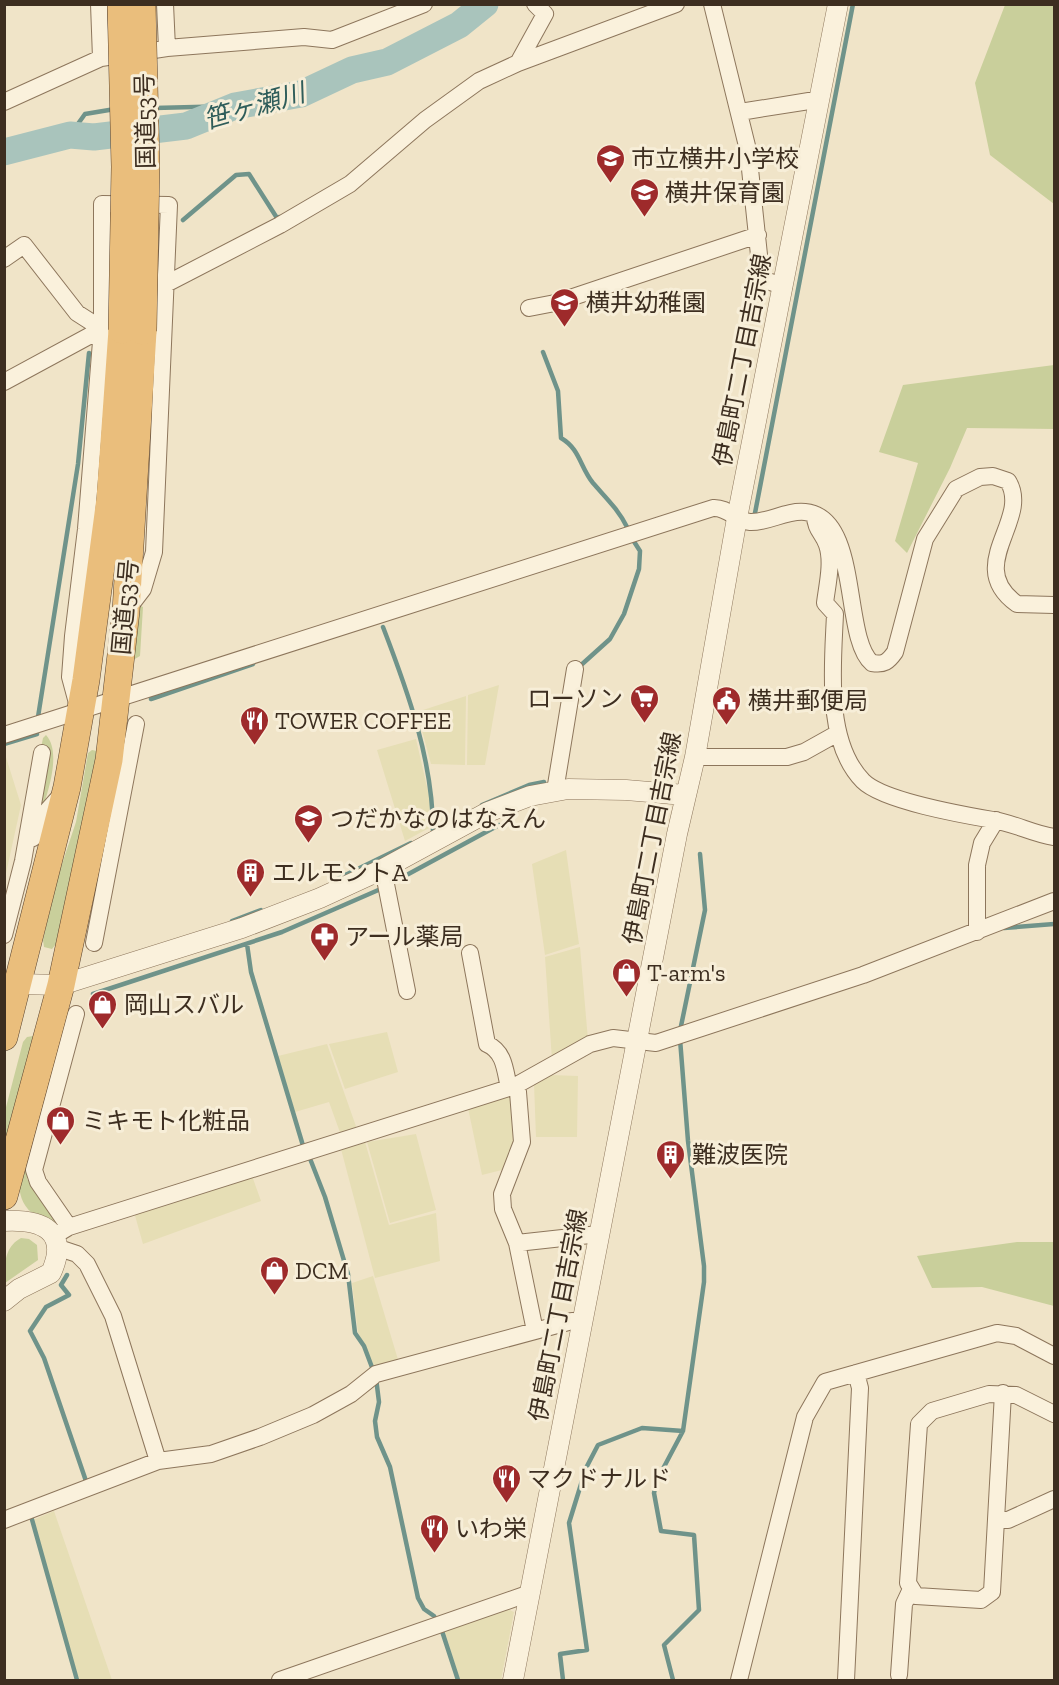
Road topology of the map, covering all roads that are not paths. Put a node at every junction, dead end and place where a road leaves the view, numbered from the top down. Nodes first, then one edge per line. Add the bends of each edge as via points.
1 (99, 4) edge
2 (121, 4) edge
3 (142, 4) edge
4 (165, 4) edge
5 (424, 4) edge
6 (676, 4) edge
7 (712, 4) edge
8 (838, 4) edge
9 (538, 7) edge
10 (167, 48) junction
11 (101, 58) junction
12 (518, 63) junction
13 (4, 102) edge
14 (818, 102) junction
15 (740, 112) junction
16 (758, 235) junction
17 (4, 259) edge
18 (168, 284) junction
19 (783, 286) junction
20 (530, 308) dead end
21 (122, 330) junction
22 (4, 382) edge
23 (133, 506) junction
24 (815, 515) junction
25 (737, 518) junction
26 (154, 552) junction
27 (1054, 605) edge
28 (126, 611) junction
29 (575, 669) dead end
30 (117, 699) junction
31 (79, 712) junction
32 (136, 724) dead end
33 (838, 733) junction
34 (4, 735) edge
35 (42, 753) dead end
36 (695, 757) junction
37 (109, 760) junction
38 (67, 787) junction
39 (555, 791) junction
40 (685, 795) junction
41 (119, 809) junction
42 (996, 820) junction
43 (1054, 837) edge
44 (113, 841) junction
45 (88, 859) junction
46 (23, 861) junction
47 (385, 881) junction
48 (1054, 901) edge
49 (977, 932) junction
50 (4, 935) edge
51 (94, 943) dead end
52 (470, 953) dead end
53 (18, 984) junction
54 (61, 985) junction
55 (407, 992) dead end
56 (76, 1014) dead end
57 (4, 1037) edge
58 (638, 1042) junction
59 (44, 1052) junction
60 (515, 1089) junction
61 (52, 1104) junction
62 (18, 1147) junction
63 (4, 1196) edge
64 (4, 1221) edge
65 (600, 1234) junction
66 (61, 1237) junction
67 (517, 1243) junction
68 (4, 1301) edge
69 (582, 1322) junction
70 (535, 1331) junction
71 (1054, 1356) edge
72 (856, 1373) junction
73 (1003, 1393) junction
74 (1054, 1414) edge
75 (158, 1461) junction
76 (1054, 1499) edge
77 (4, 1520) edge
78 (996, 1520) junction
79 (911, 1589) junction
80 (530, 1593) junction
81 (899, 1675) dead end
82 (280, 1680) edge
83 (513, 1680) edge
84 (739, 1680) edge
85 (846, 1680) edge

1 - 11 street
2 - 21 highway, 国道53号, bridge via 125,167
3 - 21 highway, 国道53号, bridge via 146,165
4 - 10 street
5 - 10 street via 332,40 304,37
6 - 12 street
7 - 15 street
8 - 14 street, 伊島町二丁目吉宗線
9 - 12 street via 545,14
10 - 11 street
11 - 13 street
12 - 18 street via 470,86 350,184
14 - 15 street
14 - 19 street, 伊島町二丁目吉宗線
15 - 16 street
16 - 19 street via 761,274 767,281
16 - 20 street
17 - 21 street via 24,245 77,313
18 - 21 street via 169,205 102,204
18 - 26 street
19 - 25 street, 伊島町二丁目吉宗線
21 - 22 street
21 - 23 highway, 国道53号
21 - 31 highway, 国道53号 via 110,499
23 - 26 street
23 - 28 highway, 国道53号
24 - 25 street via 804,512 750,522
24 - 27 street via 829,526 839,545 863,651 872,663 888,662 895,652 925,539 956,489 980,477 1008,481 1014,489 996,561 999,588 1017,604
24 - 33 street via 815,527 828,546 825,603 835,614 832,674
25 - 30 street via 723,507 713,508
25 - 36 street, 伊島町二丁目吉宗線
26 - 28 street via 143,589
28 - 30 highway, 国道53号
29 - 39 street
30 - 31 street
30 - 37 highway, 国道53号
31 - 34 street
31 - 38 highway, 国道53号
32 - 41 street
33 - 36 street via 787,757
33 - 42 street via 842,748 863,781 878,790 950,814
35 - 46 street
36 - 40 street, 伊島町二丁目吉宗線
37 - 41 street
37 - 45 highway, 国道53号
38 - 46 street via 44,814
38 - 53 highway, 国道53号
39 - 40 street via 626,790
39 - 47 street via 488,812
40 - 58 street, 伊島町二丁目吉宗線
41 - 44 street
42 - 43 street
42 - 49 street via 982,843 977,865
44 - 45 street
44 - 51 street
45 - 54 highway, 国道53号
46 - 50 street
47 - 54 street via 321,898 242,928
47 - 55 street
48 - 49 street
49 - 58 street via 863,975 682,1035 656,1043
52 - 60 street via 483,1035 487,1044 497,1048
53 - 54 street
53 - 57 highway, 国道53号
54 - 59 highway, 国道53号
56 - 61 street
58 - 60 street via 613,1038 590,1044
58 - 65 street, 伊島町二丁目吉宗線
59 - 61 street
59 - 62 highway, 国道53号
60 - 66 street
60 - 67 street via 522,1142 502,1194
61 - 62 street
61 - 66 street via 34,1170
62 - 63 highway, 国道53号
64 - 66 street via 30,1221
65 - 67 street
65 - 69 street, 伊島町二丁目吉宗線
66 - 68 street via 51,1273
66 - 75 street via 87,1264 113,1316
67 - 70 street
69 - 70 street
69 - 80 street, 伊島町二丁目吉宗線
70 - 75 street via 375,1375 313,1415 211,1454
71 - 72 street via 1016,1336 997,1333
72 - 84 street via 825,1382 805,1417
72 - 85 street via 860,1388
73 - 74 street via 1016,1395
73 - 78 street
73 - 79 street via 932,1412 919,1424 908,1583
75 - 77 street
76 - 78 street via 1008,1520
78 - 79 street via 992,1592 981,1600 916,1596
79 - 81 street via 904,1604
80 - 82 street
80 - 83 street, 伊島町二丁目吉宗線

